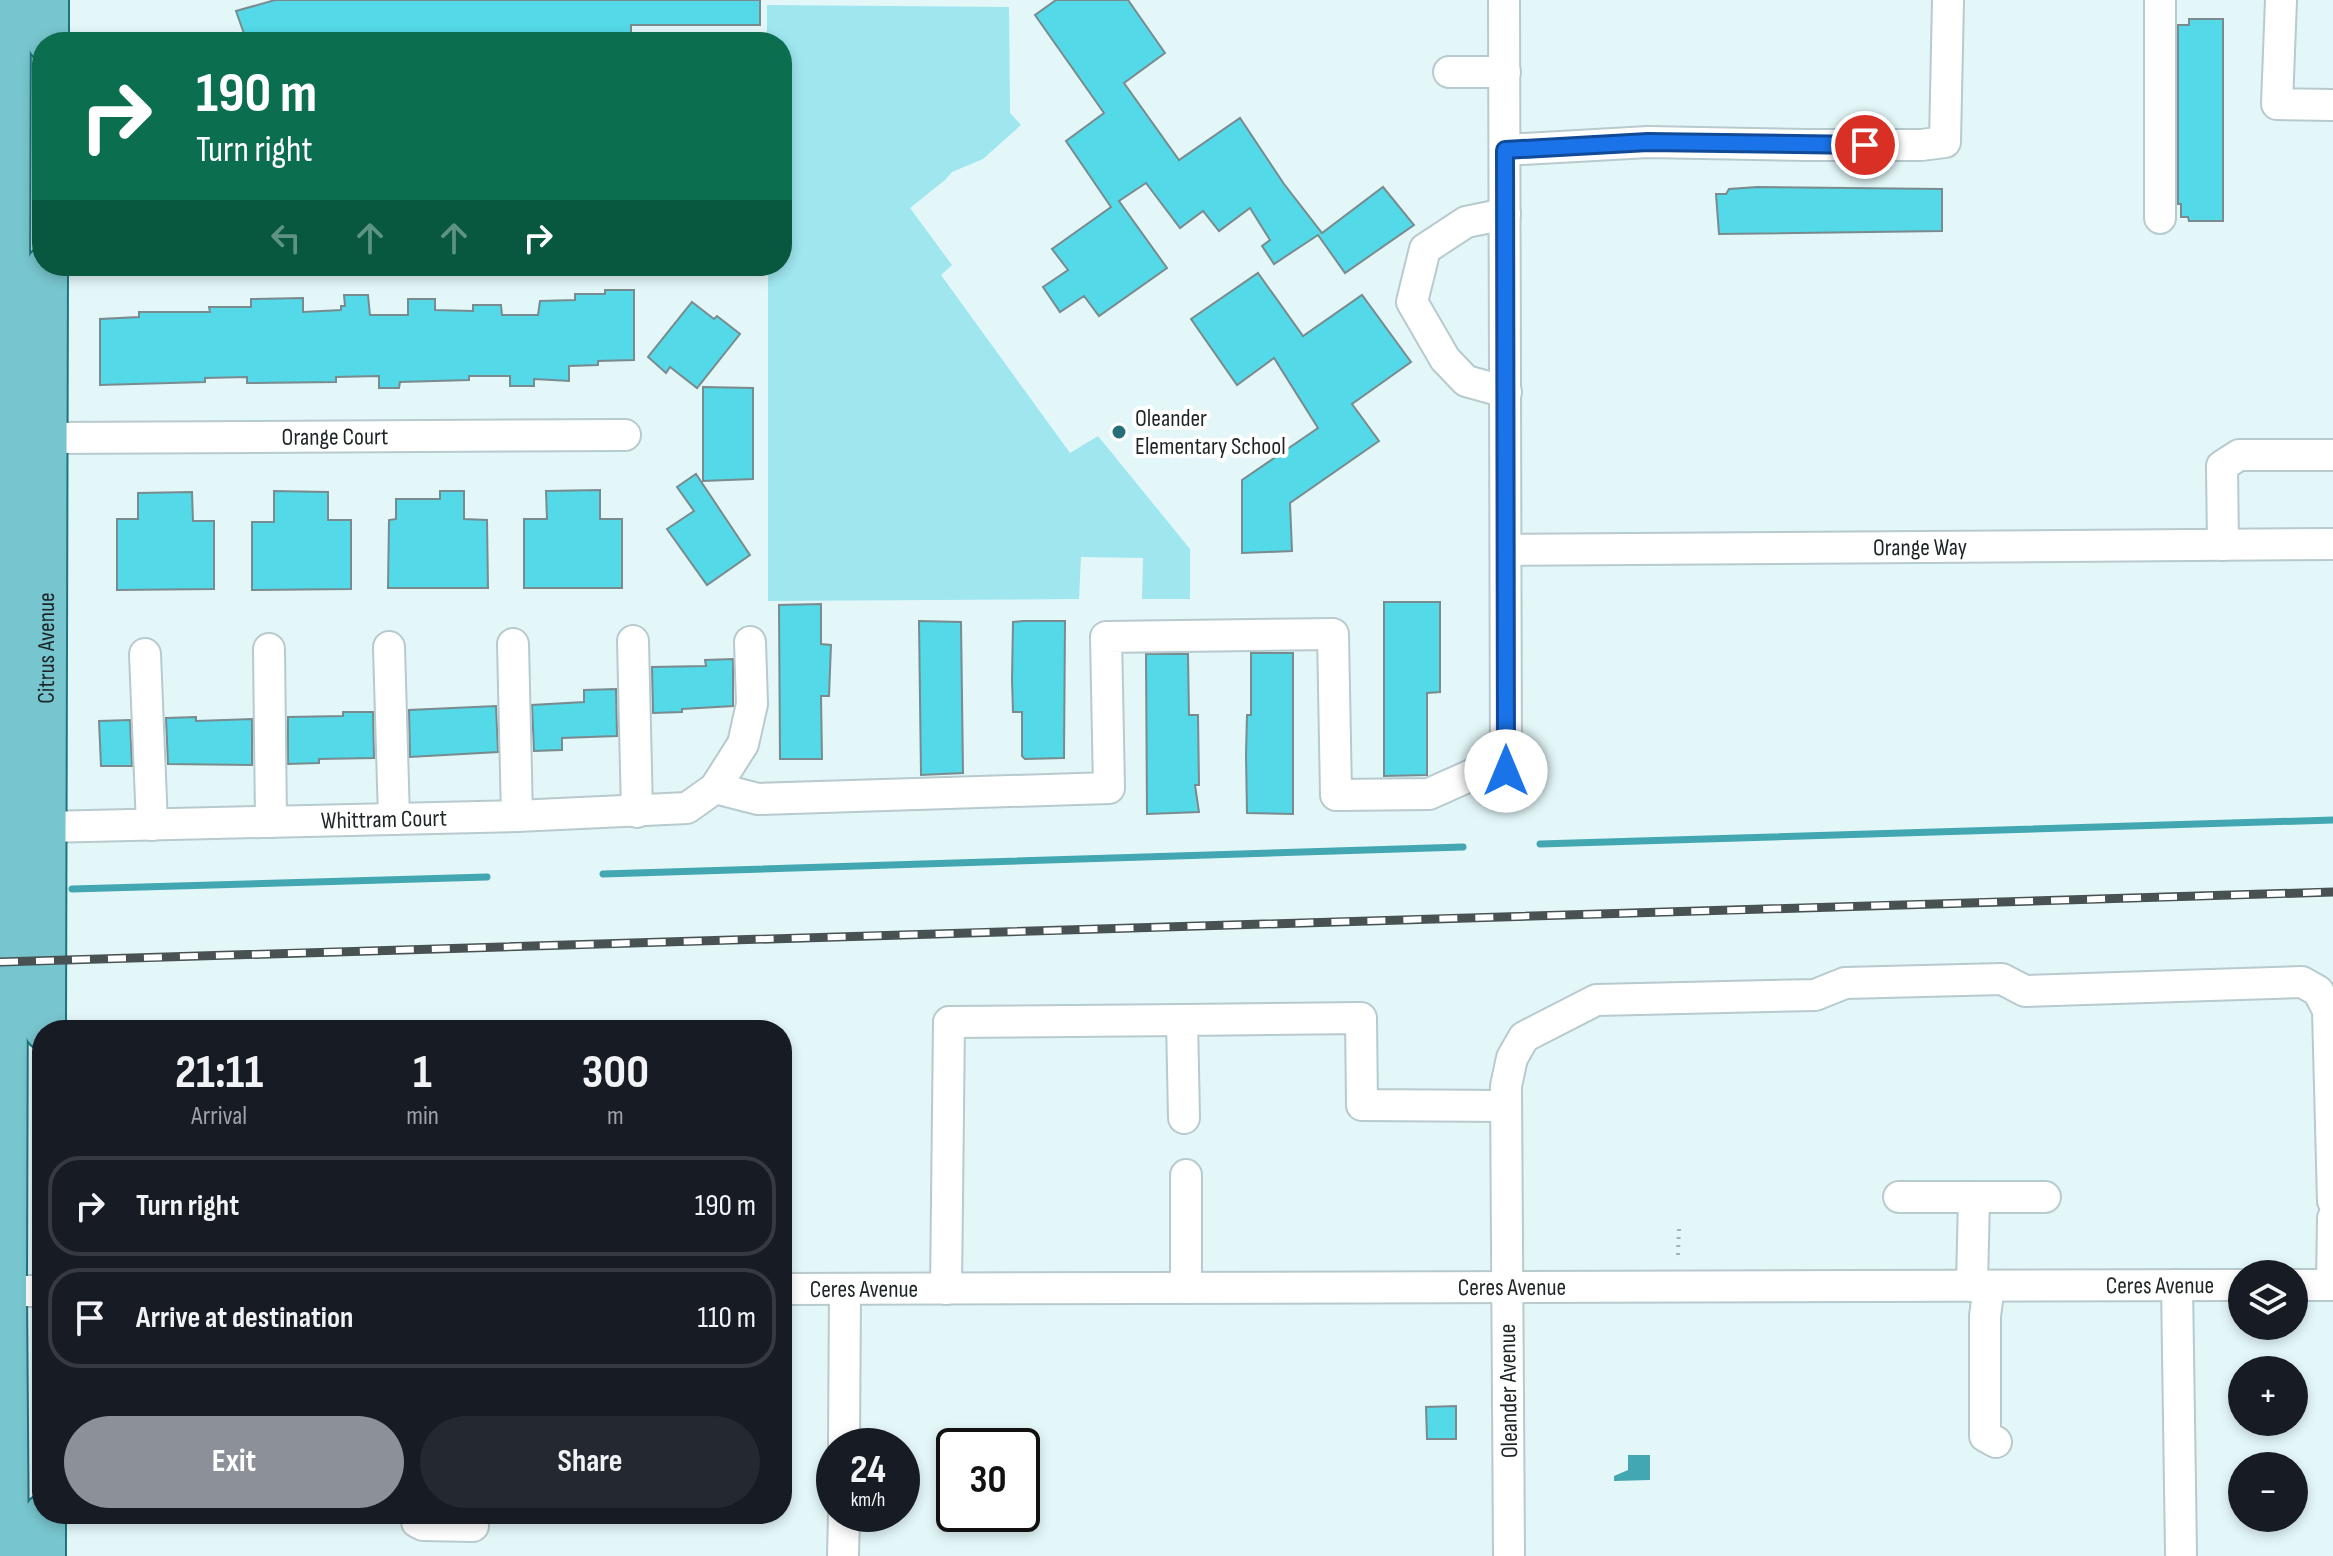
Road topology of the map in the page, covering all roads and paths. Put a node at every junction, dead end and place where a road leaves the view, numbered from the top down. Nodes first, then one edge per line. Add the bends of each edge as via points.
1 (10, 0) edge
2 (48, 0) edge
3 (1504, 0) edge
4 (1948, 0) edge
5 (2160, 0) edge
6 (2281, 0) edge
7 (48, 32) edge
8 (1449, 72) dead end
9 (1505, 72) junction
10 (5, 102) edge
11 (2333, 105) edge
12 (1505, 150) junction
13 (1505, 214) junction
14 (2160, 218) dead end
15 (47, 276) edge
16 (1506, 392) junction
17 (625, 435) dead end
18 (47, 438) junction
19 (2333, 455) edge
20 (2333, 544) edge
21 (2223, 545) junction
22 (1506, 550) junction
23 (4, 638) edge
24 (633, 641) dead end
25 (750, 642) dead end
26 (513, 644) dead end
27 (389, 647) dead end
28 (269, 649) dead end
29 (145, 654) dead end
30 (715, 788) junction
31 (637, 812) junction
32 (517, 816) junction
33 (394, 819) junction
34 (271, 822) junction
35 (152, 825) junction
36 (46, 827) junction
37 (27, 891) junction
38 (44, 1020) edge
39 (1182, 1020) junction
40 (1506, 1106) junction
41 (1184, 1118) dead end
42 (1186, 1175) dead end
43 (1899, 1197) dead end
44 (1974, 1197) junction
45 (2045, 1197) dead end
46 (2333, 1201) edge
47 (2333, 1218) edge
48 (1679, 1228) dead end
49 (1678, 1255) dead end
50 (2177, 1285) junction
51 (2228, 1285) edge
52 (2308, 1285) edge
53 (2332, 1285) edge
54 (1980, 1286) junction
55 (1186, 1288) junction
56 (1507, 1288) junction
57 (792, 1289) edge
58 (845, 1289) junction
59 (946, 1289) junction
60 (16, 1291) edge
61 (844, 1428) edge
62 (1996, 1442) dead end
63 (45, 1524) edge
64 (421, 1524) edge
65 (473, 1526) dead end
66 (844, 1532) edge
67 (2181, 1553) dead end
68 (8, 1556) edge
69 (45, 1556) edge
70 (843, 1556) edge
71 (1509, 1556) edge

1 - 10 main road, Citrus Avenue
2 - 7 main road
3 - 9 street
4 - 12 street via 1945,142 1648,142
5 - 14 street
6 - 11 street via 2277,104
8 - 9 street
9 - 12 street
10 - 23 main road, Citrus Avenue
12 - 13 street
13 - 16 street
13 - 16 street via 1466,222 1425,249 1412,302 1445,359 1466,381
15 - 18 main road, Citrus Avenue
16 - 22 street
17 - 18 street, Orange Court
18 - 36 main road, Citrus Avenue
19 - 21 street via 2239,455 2222,466
20 - 21 street, Orange Way
21 - 22 street, Orange Way
22 - 30 street via 1506,771 1476,773 1429,794 1336,795 1333,634 1106,637 1109,788 758,799
23 - 37 main road, Citrus Avenue
24 - 31 street
25 - 30 street via 752,704 743,744
26 - 32 street
27 - 33 street
28 - 34 street
29 - 35 street
30 - 31 street, Whittram Court via 687,808
31 - 32 street, Whittram Court
32 - 33 street, Whittram Court
33 - 34 street, Whittram Court
34 - 35 street, Whittram Court
35 - 36 street, Whittram Court
36 - 37 main road, Citrus Avenue
37 - 38 main road, Citrus Avenue
37 - 60 main road, Citrus Avenue
39 - 40 street via 1361,1018 1362,1105
39 - 41 street
39 - 59 street via 949,1022
40 - 46 street, Oleander Avenue via 1512,1058 1524,1037 1596,1000 1815,995 1845,983 2002,979 2025,991 2302,982 2318,991 2328,1010
40 - 56 street, Oleander Avenue
42 - 55 street
43 - 44 street
44 - 45 street
44 - 54 street
47 - 53 street
48 - 49 path
50 - 51 street, Ceres Avenue
50 - 54 street, Ceres Avenue
50 - 67 street
52 - 53 street
54 - 56 street, Ceres Avenue
54 - 62 street via 1985,1436
55 - 56 street, Ceres Avenue
55 - 59 street, Ceres Avenue
56 - 71 street, Oleander Avenue
57 - 58 street, Ceres Avenue
58 - 59 street, Ceres Avenue
58 - 61 street
60 - 68 main road, Citrus Avenue
63 - 69 main road
64 - 65 street
66 - 70 street

